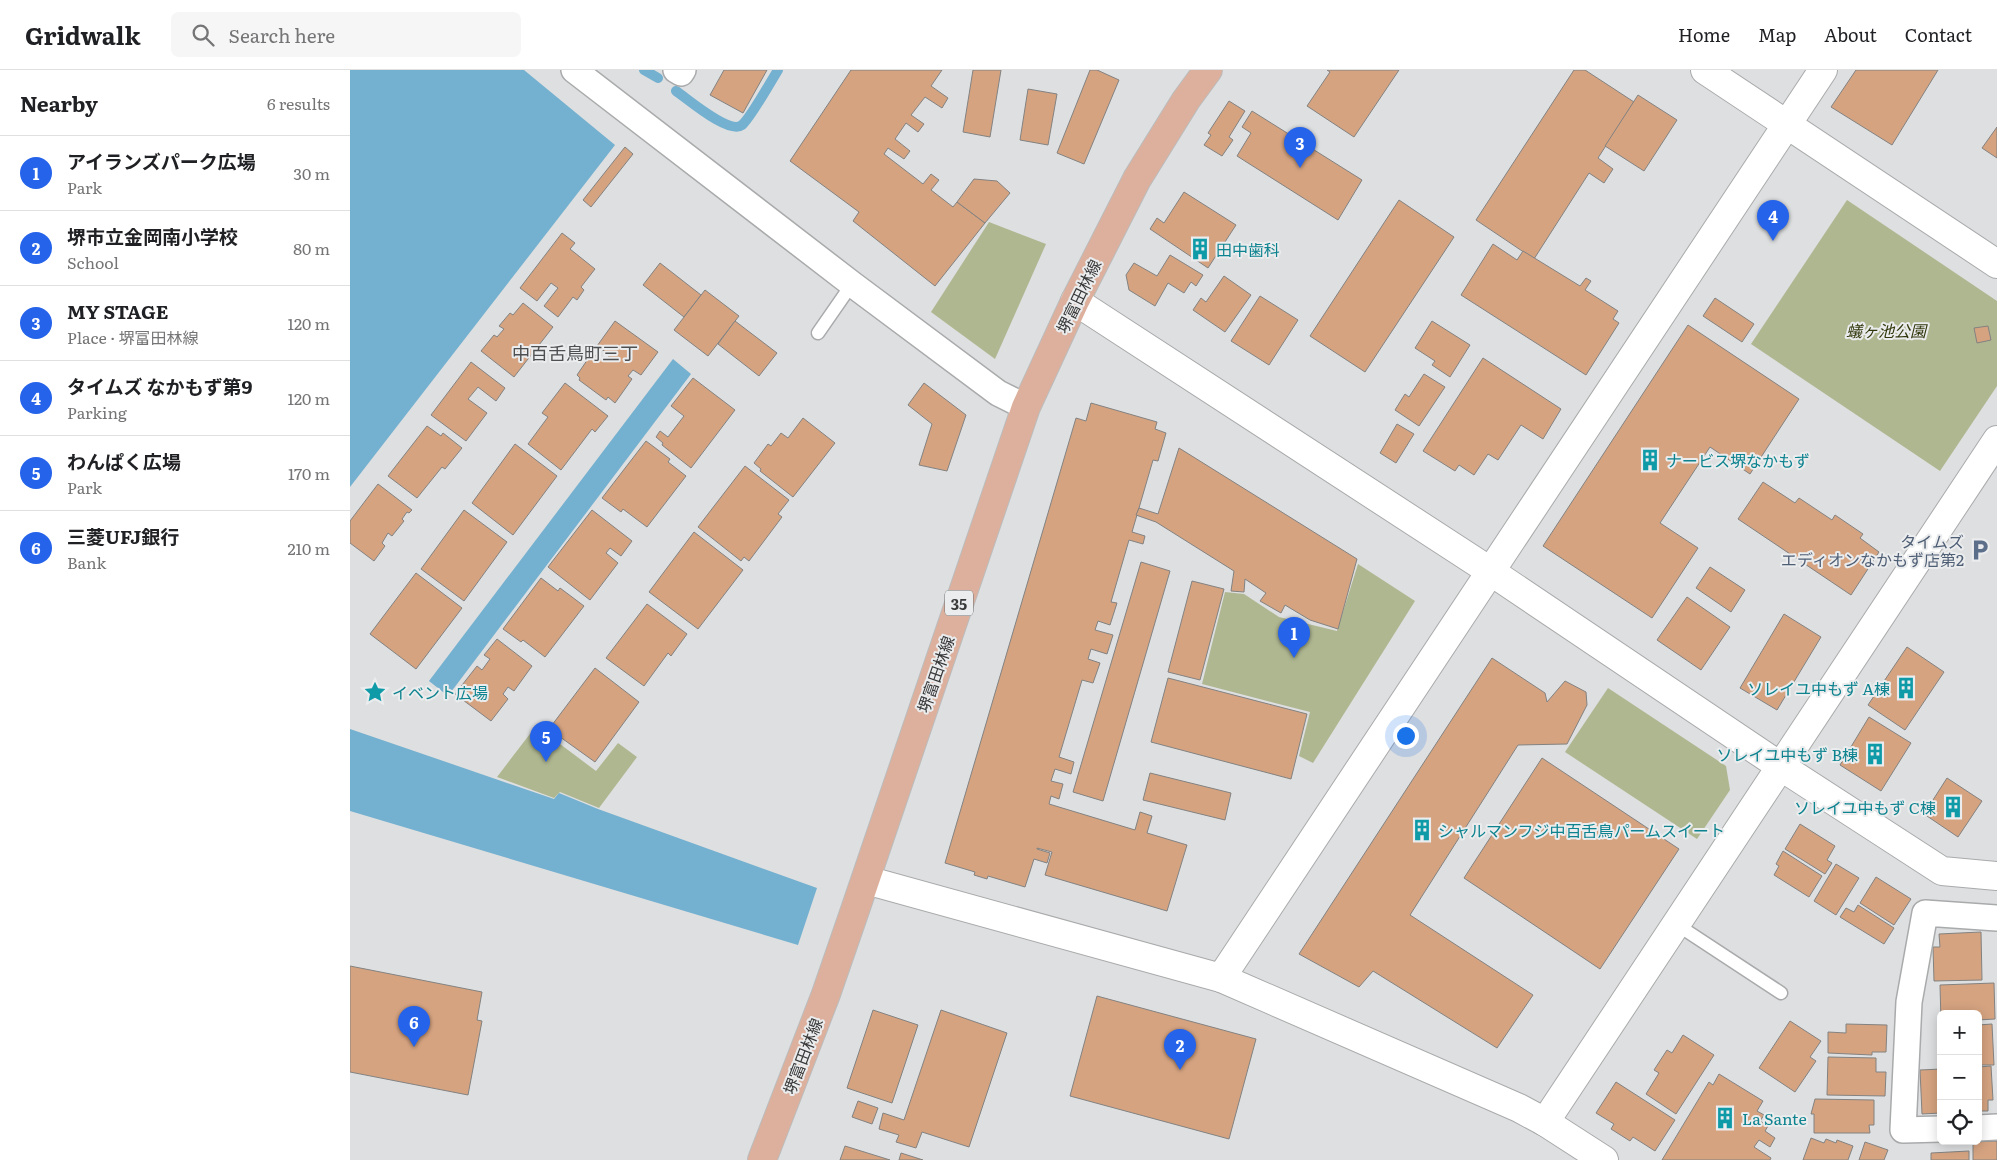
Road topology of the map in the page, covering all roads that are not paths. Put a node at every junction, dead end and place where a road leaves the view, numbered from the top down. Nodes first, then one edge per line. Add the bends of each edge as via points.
1 (574, 70) edge
2 (676, 70) edge
3 (683, 70) edge
4 (1208, 70) edge
5 (1705, 70) edge
6 (1823, 70) edge
7 (1787, 124) junction
8 (1997, 264) edge
9 (852, 284) junction
10 (1075, 301) junction
11 (818, 333) dead end
12 (1026, 407) junction
13 (1997, 440) edge
14 (1490, 571) junction
15 (1780, 766) junction
16 (1997, 876) edge
17 (866, 880) junction
18 (1997, 918) edge
19 (1676, 924) junction
20 (1221, 978) junction
21 (1780, 993) dead end
22 (1545, 1122) junction
23 (1997, 1127) edge
24 (1982, 1128) edge
25 (1937, 1129) edge
26 (762, 1160) edge
27 (1604, 1160) edge

1 - 9 street
2 - 3 street via 681,73
4 - 10 main road, 堺富田林線 / 35 via 1137,179
5 - 7 street
6 - 7 street
7 - 8 street
7 - 14 street
9 - 11 lane
9 - 12 street via 998,393
10 - 12 main road, 堺富田林線 / 35
10 - 14 street
12 - 17 main road, 堺富田林線 / 35
13 - 15 street
14 - 15 street
14 - 20 street
15 - 16 street via 1942,871
15 - 19 street
17 - 20 street
17 - 26 main road, 堺富田林線 / 35
18 - 25 street via 1925,913 1909,1002 1903,1130
19 - 21 lane
19 - 22 street
20 - 22 street
22 - 27 street
23 - 24 street

